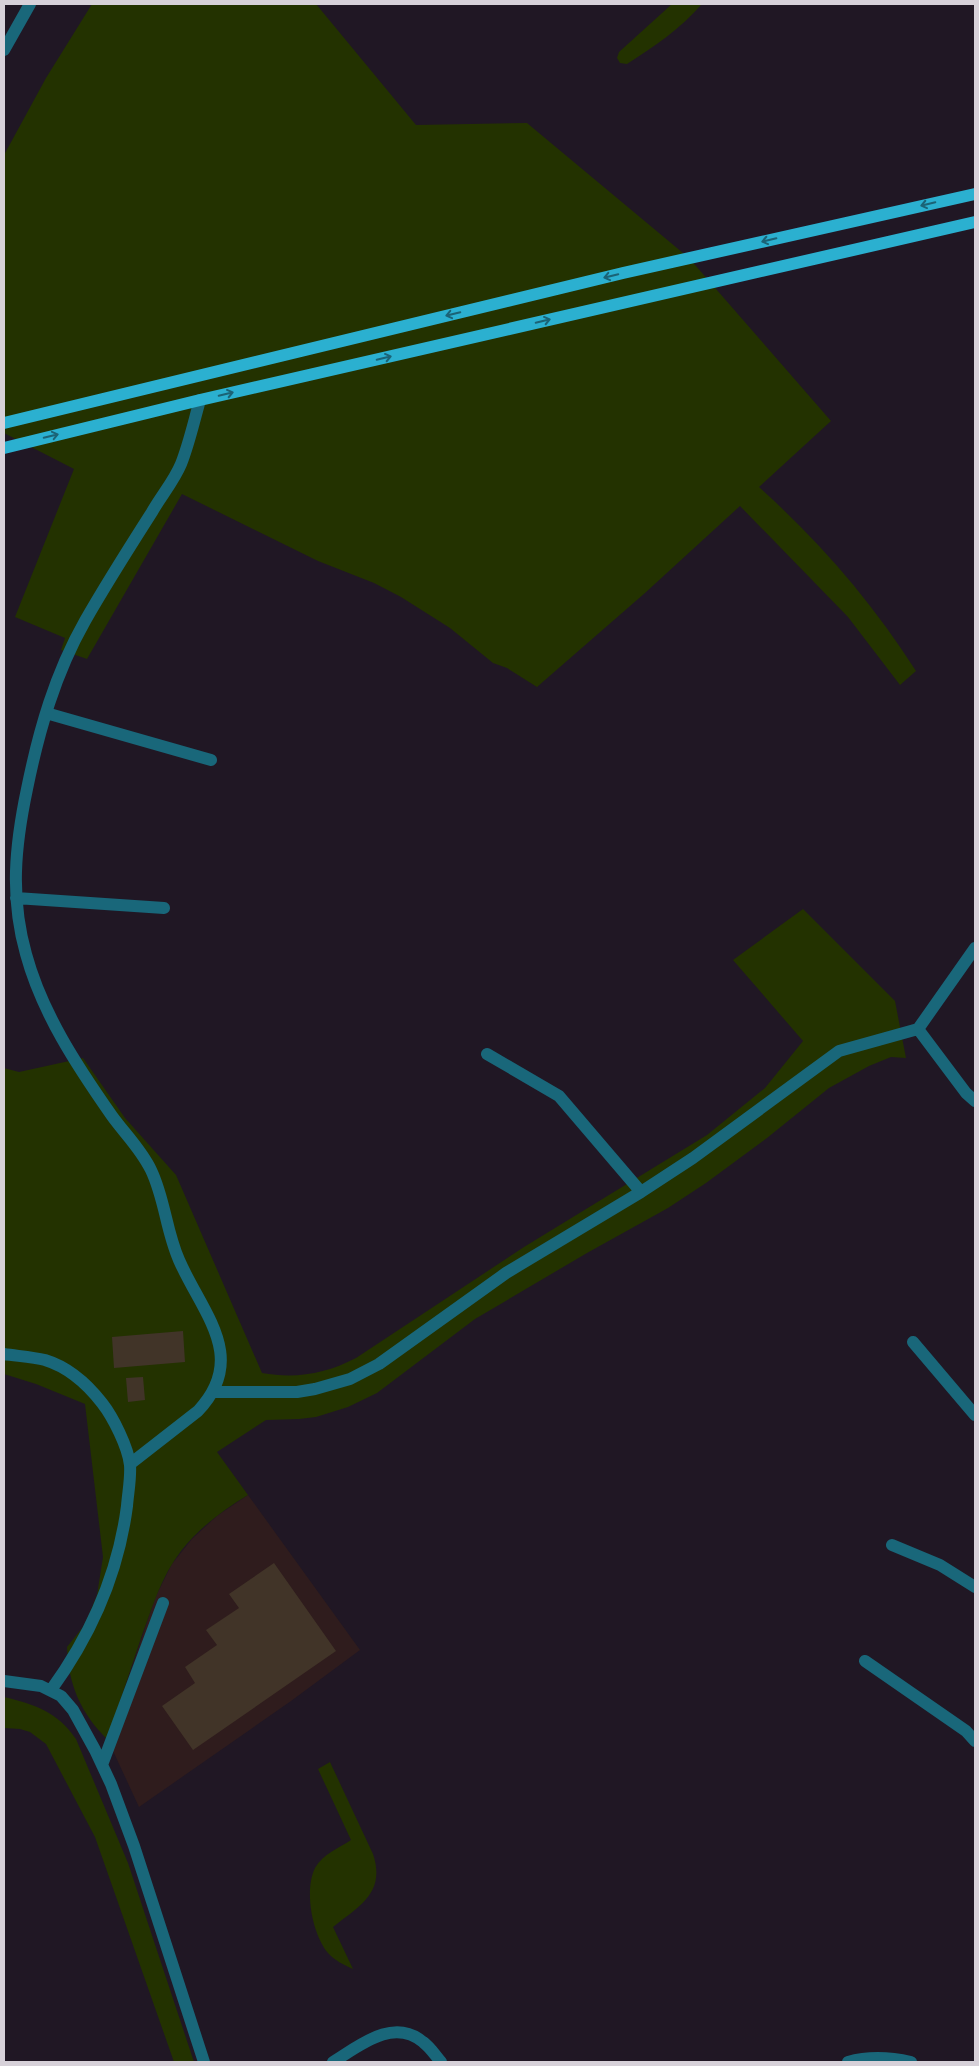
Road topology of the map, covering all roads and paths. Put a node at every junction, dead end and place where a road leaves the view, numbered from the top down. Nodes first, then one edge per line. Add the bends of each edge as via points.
1 (30, 4) edge
2 (4, 50) edge
3 (975, 194) edge
4 (975, 222) edge
5 (200, 400) junction
6 (4, 423) edge
7 (4, 448) edge
8 (46, 713) junction
9 (211, 760) dead end
10 (16, 898) junction
11 (164, 908) dead end
12 (975, 948) edge
13 (918, 1028) junction
14 (487, 1054) dead end
15 (975, 1101) edge
16 (641, 1192) junction
17 (913, 1342) dead end
18 (4, 1354) edge
19 (213, 1392) junction
20 (975, 1415) edge
21 (130, 1464) junction
22 (892, 1545) dead end
23 (975, 1587) edge
24 (163, 1603) dead end
25 (865, 1661) dead end
26 (4, 1681) edge
27 (51, 1690) junction
28 (975, 1741) edge
29 (102, 1765) junction
30 (204, 2062) edge
31 (333, 2062) edge
32 (440, 2062) edge
33 (848, 2062) edge
34 (911, 2062) edge

1 - 2 street
3 -> 6 main road via 623,273
5 -> 4 main road
7 -> 5 main road
5 - 8 street via 180,465 84,623 58,678
8 - 9 street
8 - 10 street via 21,815 15,865
10 - 11 street
10 - 19 street via 25,954 43,1001 96,1093 151,1170 178,1258 220,1342 221,1362
12 - 13 street
13 - 15 street
13 - 16 street via 840,1051 733,1131
14 - 16 street via 559,1096
16 - 19 street via 506,1273 365,1372 333,1385 297,1392
17 - 20 street
18 - 21 street via 46,1360 85,1384 106,1409
19 - 21 street via 198,1411
21 - 27 street via 124,1524 109,1583 87,1635
22 - 23 street via 940,1565
24 - 29 street
25 - 28 street via 966,1731
26 - 27 street
27 - 29 street via 73,1710
29 - 30 street via 134,1846
31 - 32 street via 377,2035 395,2032 422,2040
33 - 34 street via 870,2058

